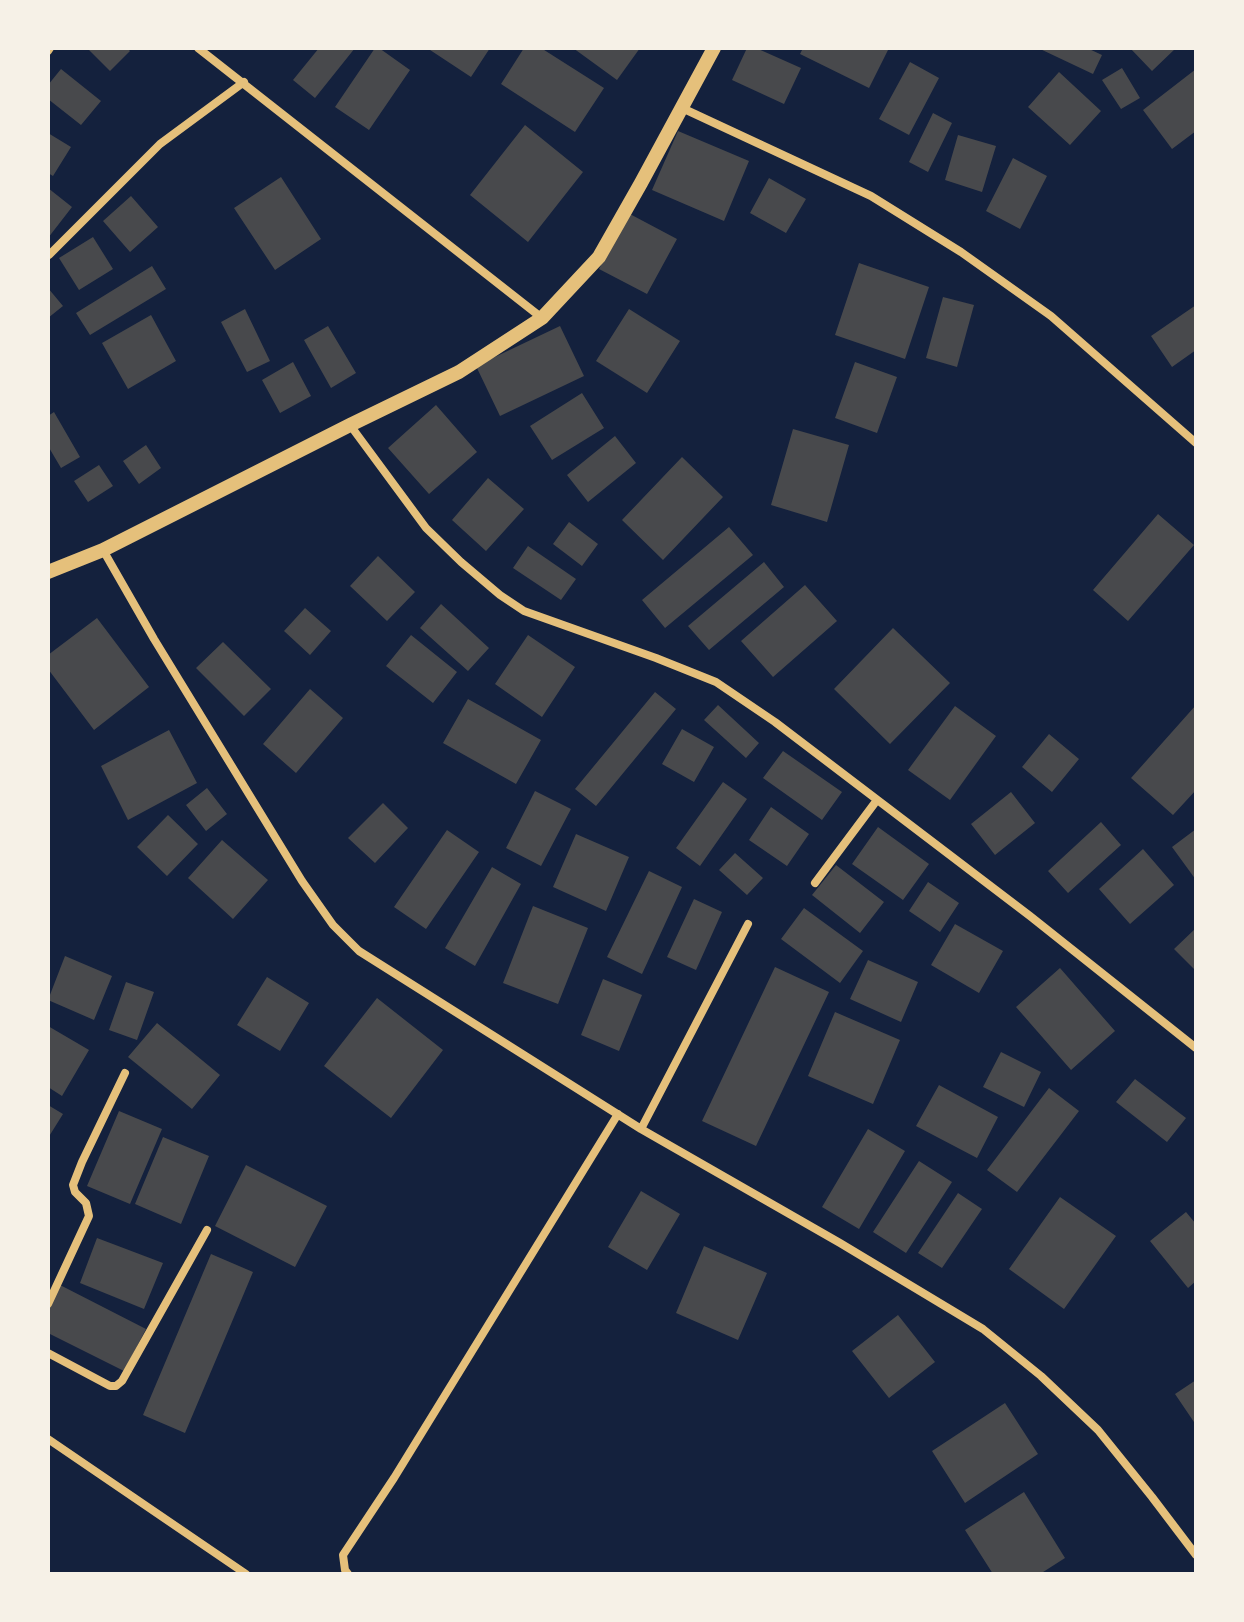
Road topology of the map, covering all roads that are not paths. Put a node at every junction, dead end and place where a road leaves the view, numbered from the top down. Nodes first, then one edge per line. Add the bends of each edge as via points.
1 (198, 48) edge
2 (714, 48) edge
3 (244, 82) junction
4 (682, 108) junction
5 (49, 255) edge
6 (542, 318) junction
7 (350, 425) junction
8 (1196, 443) edge
9 (103, 550) junction
10 (48, 572) edge
11 (877, 800) junction
12 (815, 883) dead end
13 (748, 924) dead end
14 (1196, 1048) edge
15 (125, 1073) dead end
16 (618, 1114) junction
17 (641, 1129) junction
18 (207, 1230) dead end
19 (48, 1304) edge
20 (48, 1353) edge
21 (48, 1439) edge
22 (1196, 1555) edge
23 (246, 1574) edge
24 (348, 1574) edge

1 - 3 street
2 - 4 street
3 - 5 street via 160,144
3 - 6 street
4 - 6 street via 599,257
4 - 8 street via 871,196 961,252 1051,316
6 - 7 street via 459,372
7 - 9 street
7 - 11 street via 426,528 500,595 524,611 716,682
9 - 10 street
9 - 16 street via 263,819 333,925 359,951
11 - 12 street
11 - 14 street
13 - 17 street
15 - 19 street via 73,1185 89,1216
16 - 17 street
16 - 24 street via 343,1555
17 - 22 street via 983,1329 1098,1430
18 - 20 street via 116,1386
21 - 23 street

